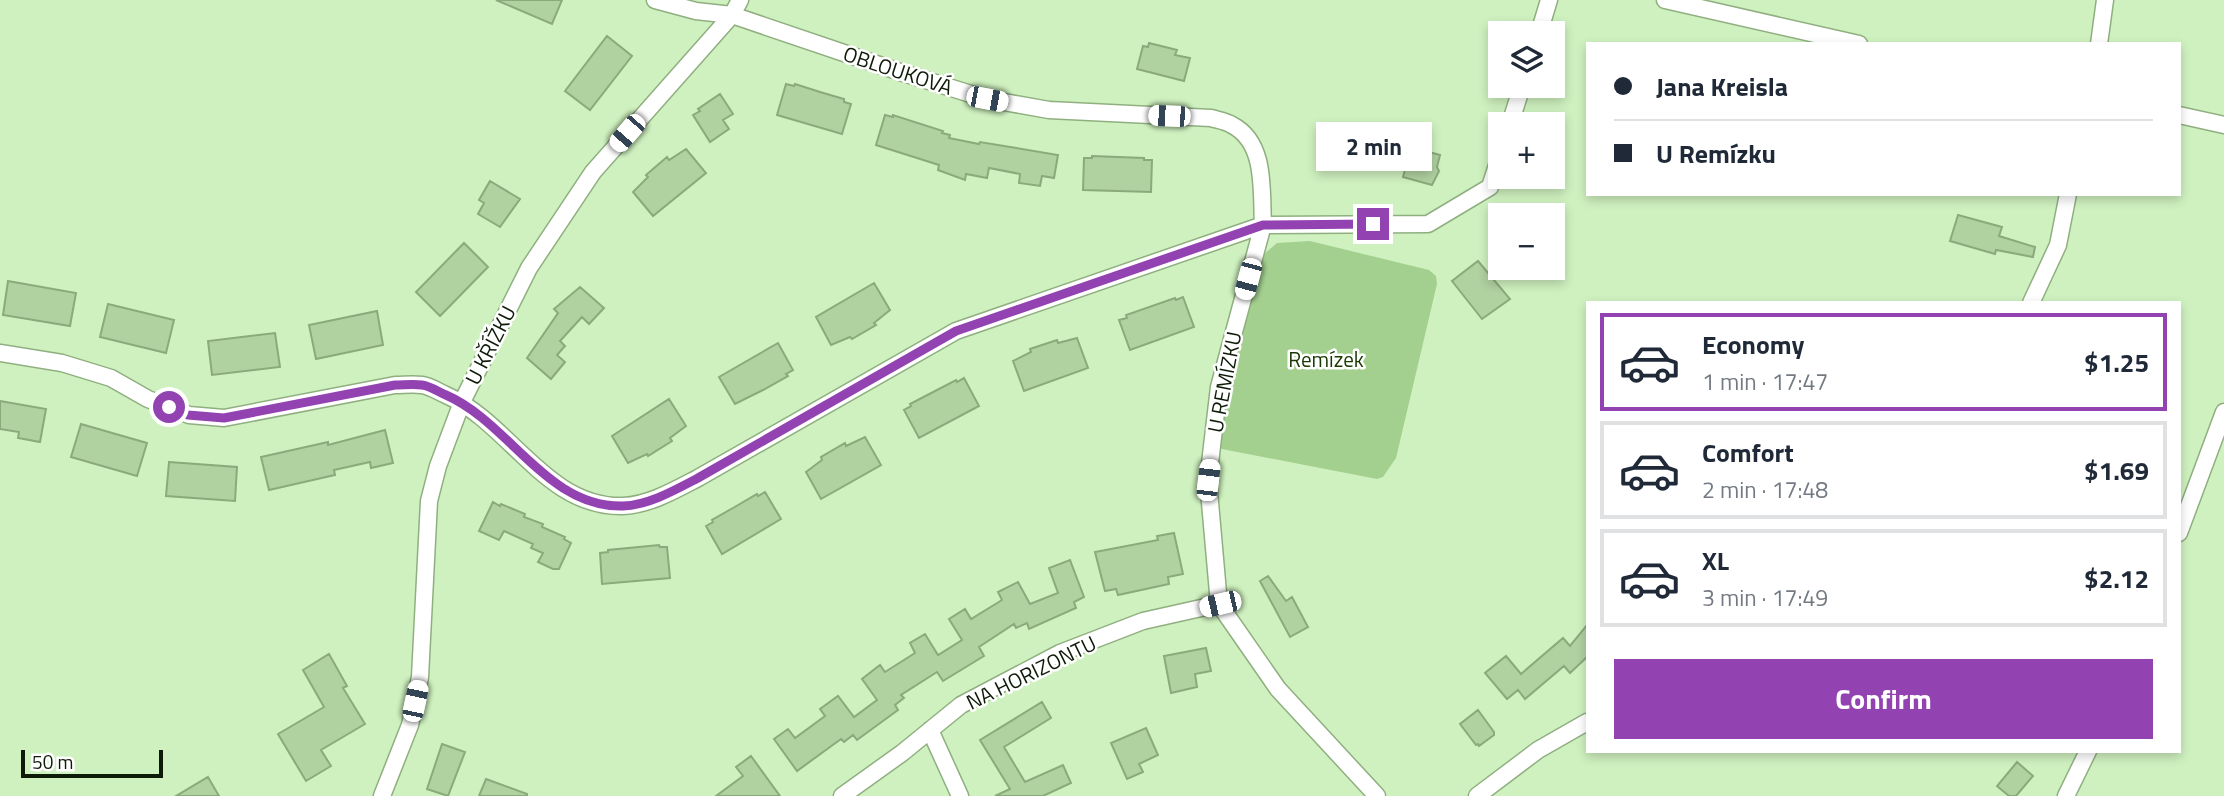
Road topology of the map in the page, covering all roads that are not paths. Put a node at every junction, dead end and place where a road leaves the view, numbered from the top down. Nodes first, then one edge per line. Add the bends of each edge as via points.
1 (655, 0) edge
2 (740, 0) edge
3 (1549, 0) edge
4 (1665, 0) edge
5 (2105, 0) edge
6 (732, 15) junction
7 (1543, 21) edge
8 (1850, 42) edge
9 (2099, 42) edge
10 (2181, 115) edge
11 (2224, 125) edge
12 (1488, 188) edge
13 (2068, 196) edge
14 (1263, 225) junction
15 (2032, 301) edge
16 (0, 353) edge
17 (462, 402) junction
18 (2224, 412) edge
19 (2181, 528) edge
20 (1220, 604) junction
21 (1586, 723) edge
22 (930, 730) junction
23 (2087, 753) edge
24 (382, 796) edge
25 (842, 796) edge
26 (960, 796) edge
27 (1377, 796) edge
28 (1477, 796) edge
29 (2066, 796) edge

1 - 6 street, OBLOUKOVÁ
2 - 6 street, U KŘÍŽKU
3 - 7 street
4 - 8 street
5 - 9 street
6 - 14 street, OBLOUKOVÁ via 987,99 1049,110 1211,118 1234,125 1252,144 1260,163
6 - 17 street, U KŘÍŽKU via 593,172 528,268
10 - 11 street
12 - 14 street via 1428,224
13 - 15 street via 2058,245
14 - 17 street via 956,331 698,478 659,497 624,506 588,501 558,486
14 - 20 street, U REMÍZKU via 1219,387 1208,480
16 - 17 street via 62,363 111,379 188,415 224,418 395,385 424,385
17 - 24 street, U KŘÍŽKU via 429,501 420,677 410,725
18 - 19 street
20 - 22 street, NA HORIZONTU via 1143,621 1060,653 961,705
20 - 27 street, U REMÍZKU via 1278,689
21 - 28 street via 1538,750
22 - 25 street, NA HORIZONTU
22 - 26 street
23 - 29 street

